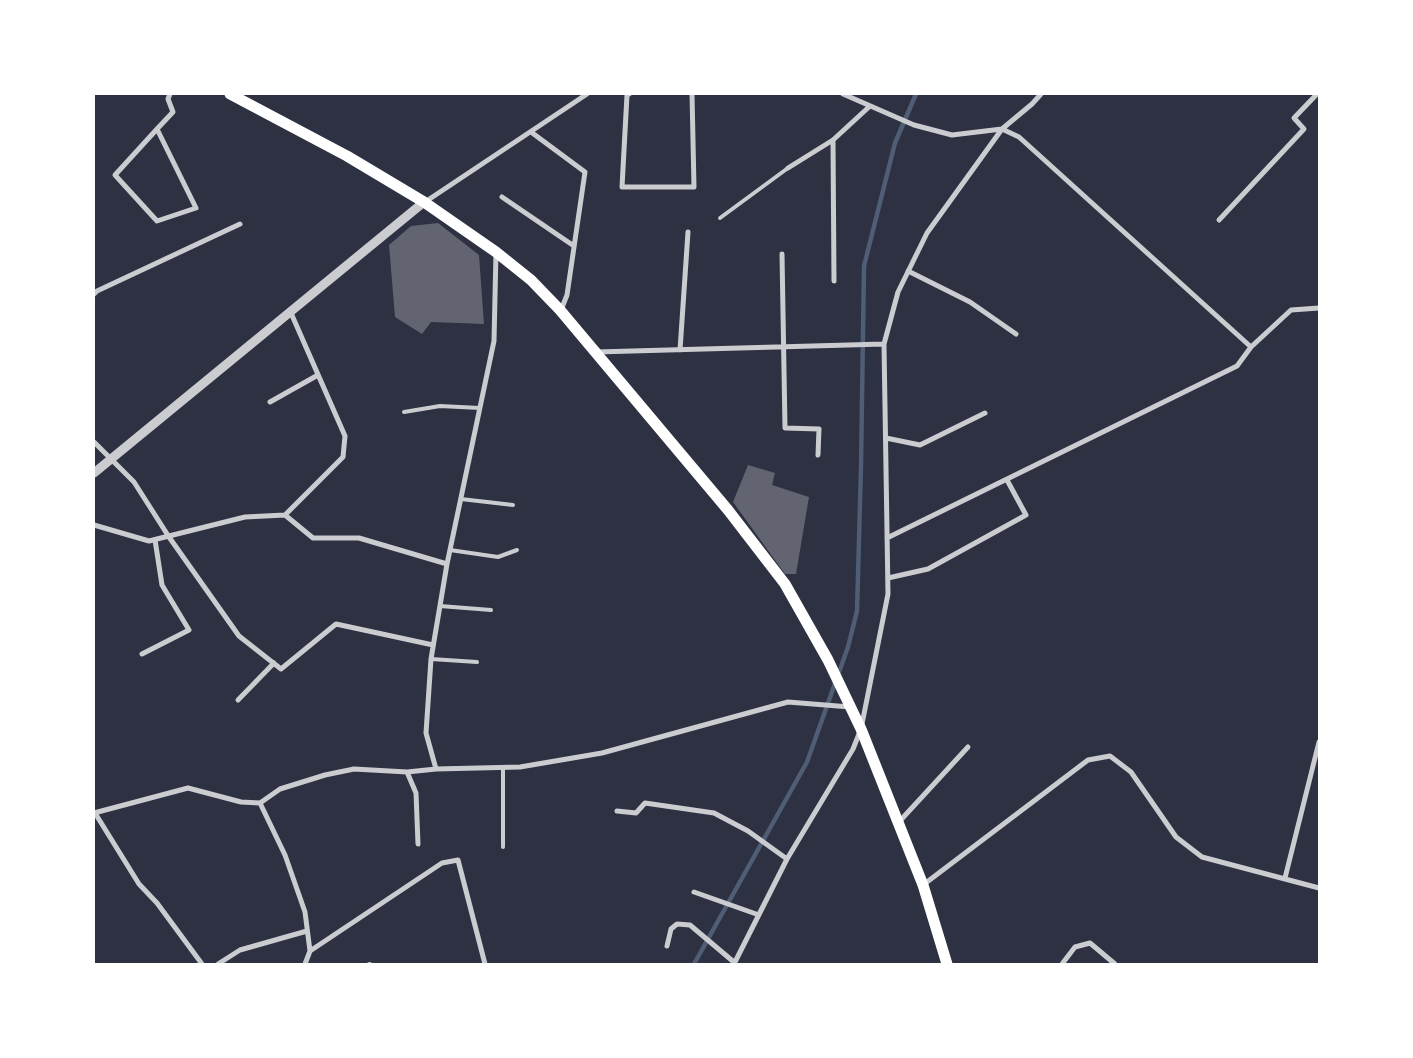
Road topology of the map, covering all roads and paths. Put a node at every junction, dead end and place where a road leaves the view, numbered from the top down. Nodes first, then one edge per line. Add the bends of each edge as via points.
1 (170, 94) edge
2 (230, 94) edge
3 (587, 94) edge
4 (629, 94) edge
5 (692, 94) edge
6 (843, 94) edge
7 (1041, 94) edge
8 (1317, 94) edge
9 (870, 106) junction
10 (157, 129) junction
11 (1002, 129) junction
12 (531, 132) junction
13 (833, 140) junction
14 (788, 168) joint
15 (502, 197) dead end
16 (424, 202) junction
17 (720, 218) dead end
18 (1219, 220) dead end
19 (240, 224) dead end
20 (688, 232) dead end
21 (574, 246) junction
22 (496, 252) junction
23 (782, 254) dead end
24 (908, 271) junction
25 (834, 281) dead end
26 (94, 294) edge
27 (1319, 308) edge
28 (560, 310) junction
29 (291, 313) junction
30 (1016, 334) dead end
31 (884, 344) junction
32 (784, 347) junction
33 (1251, 347) junction
34 (680, 350) junction
35 (596, 352) junction
36 (318, 375) junction
37 (270, 402) dead end
38 (480, 408) junction
39 (404, 412) dead end
40 (985, 412) dead end
41 (886, 438) junction
42 (94, 442) edge
43 (818, 455) dead end
44 (110, 459) junction
45 (94, 473) edge
46 (1006, 480) junction
47 (461, 498) junction
48 (513, 505) dead end
49 (285, 514) junction
50 (94, 525) edge
51 (169, 537) junction
52 (887, 538) junction
53 (156, 540) junction
54 (450, 550) junction
55 (517, 550) dead end
56 (447, 564) junction
57 (888, 578) junction
58 (440, 606) junction
59 (491, 610) dead end
60 (434, 645) junction
61 (142, 654) dead end
62 (431, 659) junction
63 (477, 662) dead end
64 (274, 663) junction
65 (238, 700) dead end
66 (850, 707) junction
67 (861, 729) junction
68 (1319, 742) edge
69 (968, 747) dead end
70 (503, 767) junction
71 (436, 769) junction
72 (407, 772) junction
73 (260, 803) junction
74 (617, 812) dead end
75 (94, 813) edge
76 (898, 823) junction
77 (418, 844) dead end
78 (503, 846) dead end
79 (787, 859) junction
80 (1285, 878) junction
81 (923, 885) junction
82 (1319, 888) edge
83 (694, 892) dead end
84 (759, 915) junction
85 (307, 931) junction
86 (667, 946) dead end
87 (310, 951) junction
88 (735, 963) edge
89 (202, 964) edge
90 (218, 964) edge
91 (305, 964) edge
92 (485, 964) edge
93 (947, 964) edge
94 (1062, 964) edge
95 (1114, 964) edge

1 - 10 street via 168,98 173,112
2 - 16 main road via 347,156
3 - 12 street
4 - 5 street via 622,187 694,187
6 - 9 street
7 - 11 street
8 - 18 street via 1294,118 1304,129
9 - 11 street via 914,125 952,135
9 - 13 street
10 - 10 street via 115,175 157,221 196,208
11 - 24 street via 927,233
11 - 33 street via 1019,137
12 - 16 street
12 - 21 street via 585,172
13 - 14 street
13 - 25 street
14 - 17 lane
15 - 21 street
16 - 22 main road
16 - 29 street
19 - 26 street
20 - 34 street
21 - 28 street via 567,295
22 - 28 main road via 531,280
22 - 38 street via 494,341
23 - 32 street
24 - 30 street via 970,302
24 - 31 street via 898,292
27 - 33 street via 1291,310
28 - 35 main road
29 - 36 street
29 - 44 street
31 - 32 street
31 - 41 street
32 - 34 street
32 - 43 street via 785,428 819,429
33 - 46 street via 1237,366
34 - 35 street
35 - 66 main road via 728,510 785,584 828,660
36 - 37 street
36 - 49 street via 344,431 343,457
38 - 39 lane via 440,406
38 - 47 street
40 - 41 street via 920,445
41 - 52 street
42 - 44 street
44 - 45 street
44 - 51 street via 134,482
46 - 52 street
46 - 57 street via 1026,515 928,569
47 - 48 lane
47 - 54 street
49 - 51 street via 246,517
49 - 56 street via 313,538 359,538
50 - 53 street via 149,541
51 - 53 street
51 - 64 street via 239,636
52 - 57 street
53 - 61 street via 162,585 189,630
54 - 55 lane via 498,557
54 - 56 street
56 - 58 street
57 - 67 street via 888,594
58 - 59 lane
58 - 60 street
60 - 62 street
60 - 64 street via 336,624 281,669
62 - 63 lane
62 - 71 street via 426,733
64 - 65 street
66 - 67 main road
66 - 70 street via 788,702 602,753
67 - 76 main road
67 - 79 street via 854,749
68 - 80 street
69 - 76 street
70 - 71 street
70 - 78 lane
71 - 72 street
72 - 73 street via 354,768 280,790
72 - 77 street via 416,794
73 - 75 street via 240,802 188,788
73 - 85 street via 284,855 304,912
74 - 79 street via 636,813 645,803 714,813 748,831
75 - 89 street via 139,884
76 - 81 main road
79 - 84 street
80 - 81 street via 1202,857 1176,837 1131,772 1110,756 1088,760
80 - 82 street
81 - 93 main road
83 - 84 street
84 - 88 street
85 - 87 street
85 - 90 street via 240,950
86 - 88 street via 671,929 677,924 690,925
87 - 91 street
87 - 92 street via 442,863 458,860
94 - 95 street via 1075,947 1090,943

